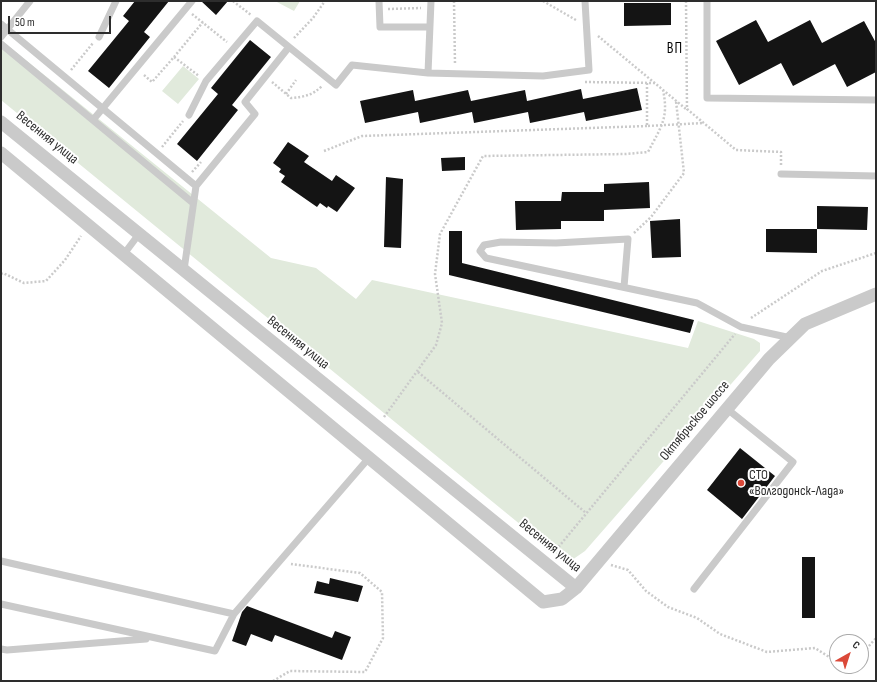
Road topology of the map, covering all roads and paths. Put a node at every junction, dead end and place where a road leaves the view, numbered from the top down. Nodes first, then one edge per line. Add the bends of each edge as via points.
1 (30, 1) edge
2 (116, 1) edge
3 (192, 1) edge
4 (233, 1) edge
5 (325, 1) edge
6 (379, 1) edge
7 (454, 1) edge
8 (542, 1) edge
9 (585, 1) edge
10 (707, 1) edge
11 (430, 5) edge
12 (186, 8) junction
13 (380, 9) junction
14 (257, 21) junction
15 (203, 22) junction
16 (1, 24) edge
17 (587, 27) junction
18 (429, 28) junction
19 (7, 30) junction
20 (1, 37) edge
21 (99, 37) joint
22 (1, 44) edge
23 (287, 46) junction
24 (234, 48) junction
25 (174, 57) junction
26 (136, 68) junction
27 (428, 72) junction
28 (454, 73) junction
29 (265, 77) junction
30 (65, 78) junction
31 (329, 79) junction
32 (296, 80) dead end
33 (206, 81) junction
34 (647, 83) dead end
35 (663, 90) junction
36 (286, 94) junction
37 (676, 100) junction
38 (876, 100) edge
39 (102, 108) junction
40 (687, 109) dead end
41 (188, 115) joint
42 (93, 120) junction
43 (1, 122) edge
44 (704, 123) dead end
45 (662, 125) junction
46 (677, 125) junction
47 (647, 126) junction
48 (324, 151) dead end
49 (1, 153) edge
50 (157, 153) junction
51 (204, 157) dead end
52 (781, 174) dead end
53 (876, 176) edge
54 (187, 178) junction
55 (196, 186) junction
56 (193, 203) junction
57 (88, 224) junction
58 (139, 234) junction
59 (628, 239) junction
60 (876, 253) edge
61 (124, 254) junction
62 (184, 271) junction
63 (1, 274) edge
64 (624, 287) junction
65 (876, 294) edge
66 (741, 326) junction
67 (791, 338) junction
68 (418, 372) junction
69 (726, 408) junction
70 (376, 426) junction
71 (368, 458) junction
72 (586, 513) junction
73 (556, 550) dead end
74 (1, 561) edge
75 (598, 561) junction
76 (279, 563) junction
77 (576, 588) junction
78 (694, 589) dead end
79 (1, 604) edge
80 (234, 614) junction
81 (153, 638) junction
82 (876, 638) edge
83 (869, 646) edge
84 (1, 648) edge
85 (829, 657) edge
86 (273, 681) edge

1 - 19 lane
2 - 21 lane
3 - 12 lane
4 - 14 path
5 - 23 path
6 - 13 lane
7 - 28 path
8 - 17 path
9 - 17 lane
10 - 38 lane via 707,98
11 - 13 path
11 - 18 lane
12 - 15 path
12 - 26 lane
13 - 18 lane via 380,27
14 - 23 lane
14 - 24 lane
15 - 24 path
15 - 25 path
16 - 19 lane
17 - 28 lane via 589,70 543,76
17 - 35 path
18 - 27 lane
19 - 20 lane
19 - 30 lane
21 - 30 path
22 - 42 lane
23 - 29 lane
23 - 31 lane
24 - 33 lane
25 - 26 path via 152,82
25 - 33 path
26 - 39 lane
27 - 28 lane
27 - 31 lane via 352,65 336,85
29 - 36 path
29 - 55 lane via 245,102 255,114
30 - 39 lane
31 - 36 path via 317,91 304,97 291,98
32 - 36 path
33 - 41 lane
34 - 47 path
35 - 37 path
35 - 45 path via 667,108
37 - 40 path
37 - 46 path
39 - 42 lane
39 - 50 lane
41 - 50 path
42 - 56 lane
43 - 58 street, Весенняя улица
44 - 46 path
45 - 46 path
45 - 47 path
45 - 68 path via 648,152 483,156 440,234 435,274 442,323 436,345
46 - 59 path via 684,173 651,217
47 - 48 path via 362,136
49 - 57 street
50 - 54 lane
51 - 54 path
52 - 53 lane
54 - 55 lane
55 - 56 lane
56 - 62 lane
57 - 61 street
57 - 63 path via 65,260 46,281 24,283
58 - 61 lane
58 - 62 street, Весенняя улица
59 - 64 lane
59 - 64 lane via 556,243 500,242 484,245 480,251 486,258
60 - 66 path via 822,271
61 - 71 street
62 - 70 street, Весенняя улица
64 - 66 lane via 697,303
65 - 67 street, Октябрьское шоссе via 805,324
66 - 67 lane
66 - 72 path
67 - 69 street, Октябрьское шоссе
68 - 70 path
68 - 72 path
69 - 75 street, Октябрьское шоссе
69 - 78 lane via 793,462
70 - 77 street, Весенняя улица
71 - 76 lane
71 - 77 street, Октябрьское шоссе via 543,602 562,599
72 - 73 path
74 - 80 lane
75 - 77 street, Октябрьское шоссе
75 - 85 path via 628,570 646,591 668,607 697,618 720,634 767,652 815,648
76 - 80 lane
76 - 86 path via 360,573 382,592 383,638 365,672 290,671
79 - 81 lane
80 - 81 lane via 215,651
81 - 84 lane via 7,650
82 - 83 path

